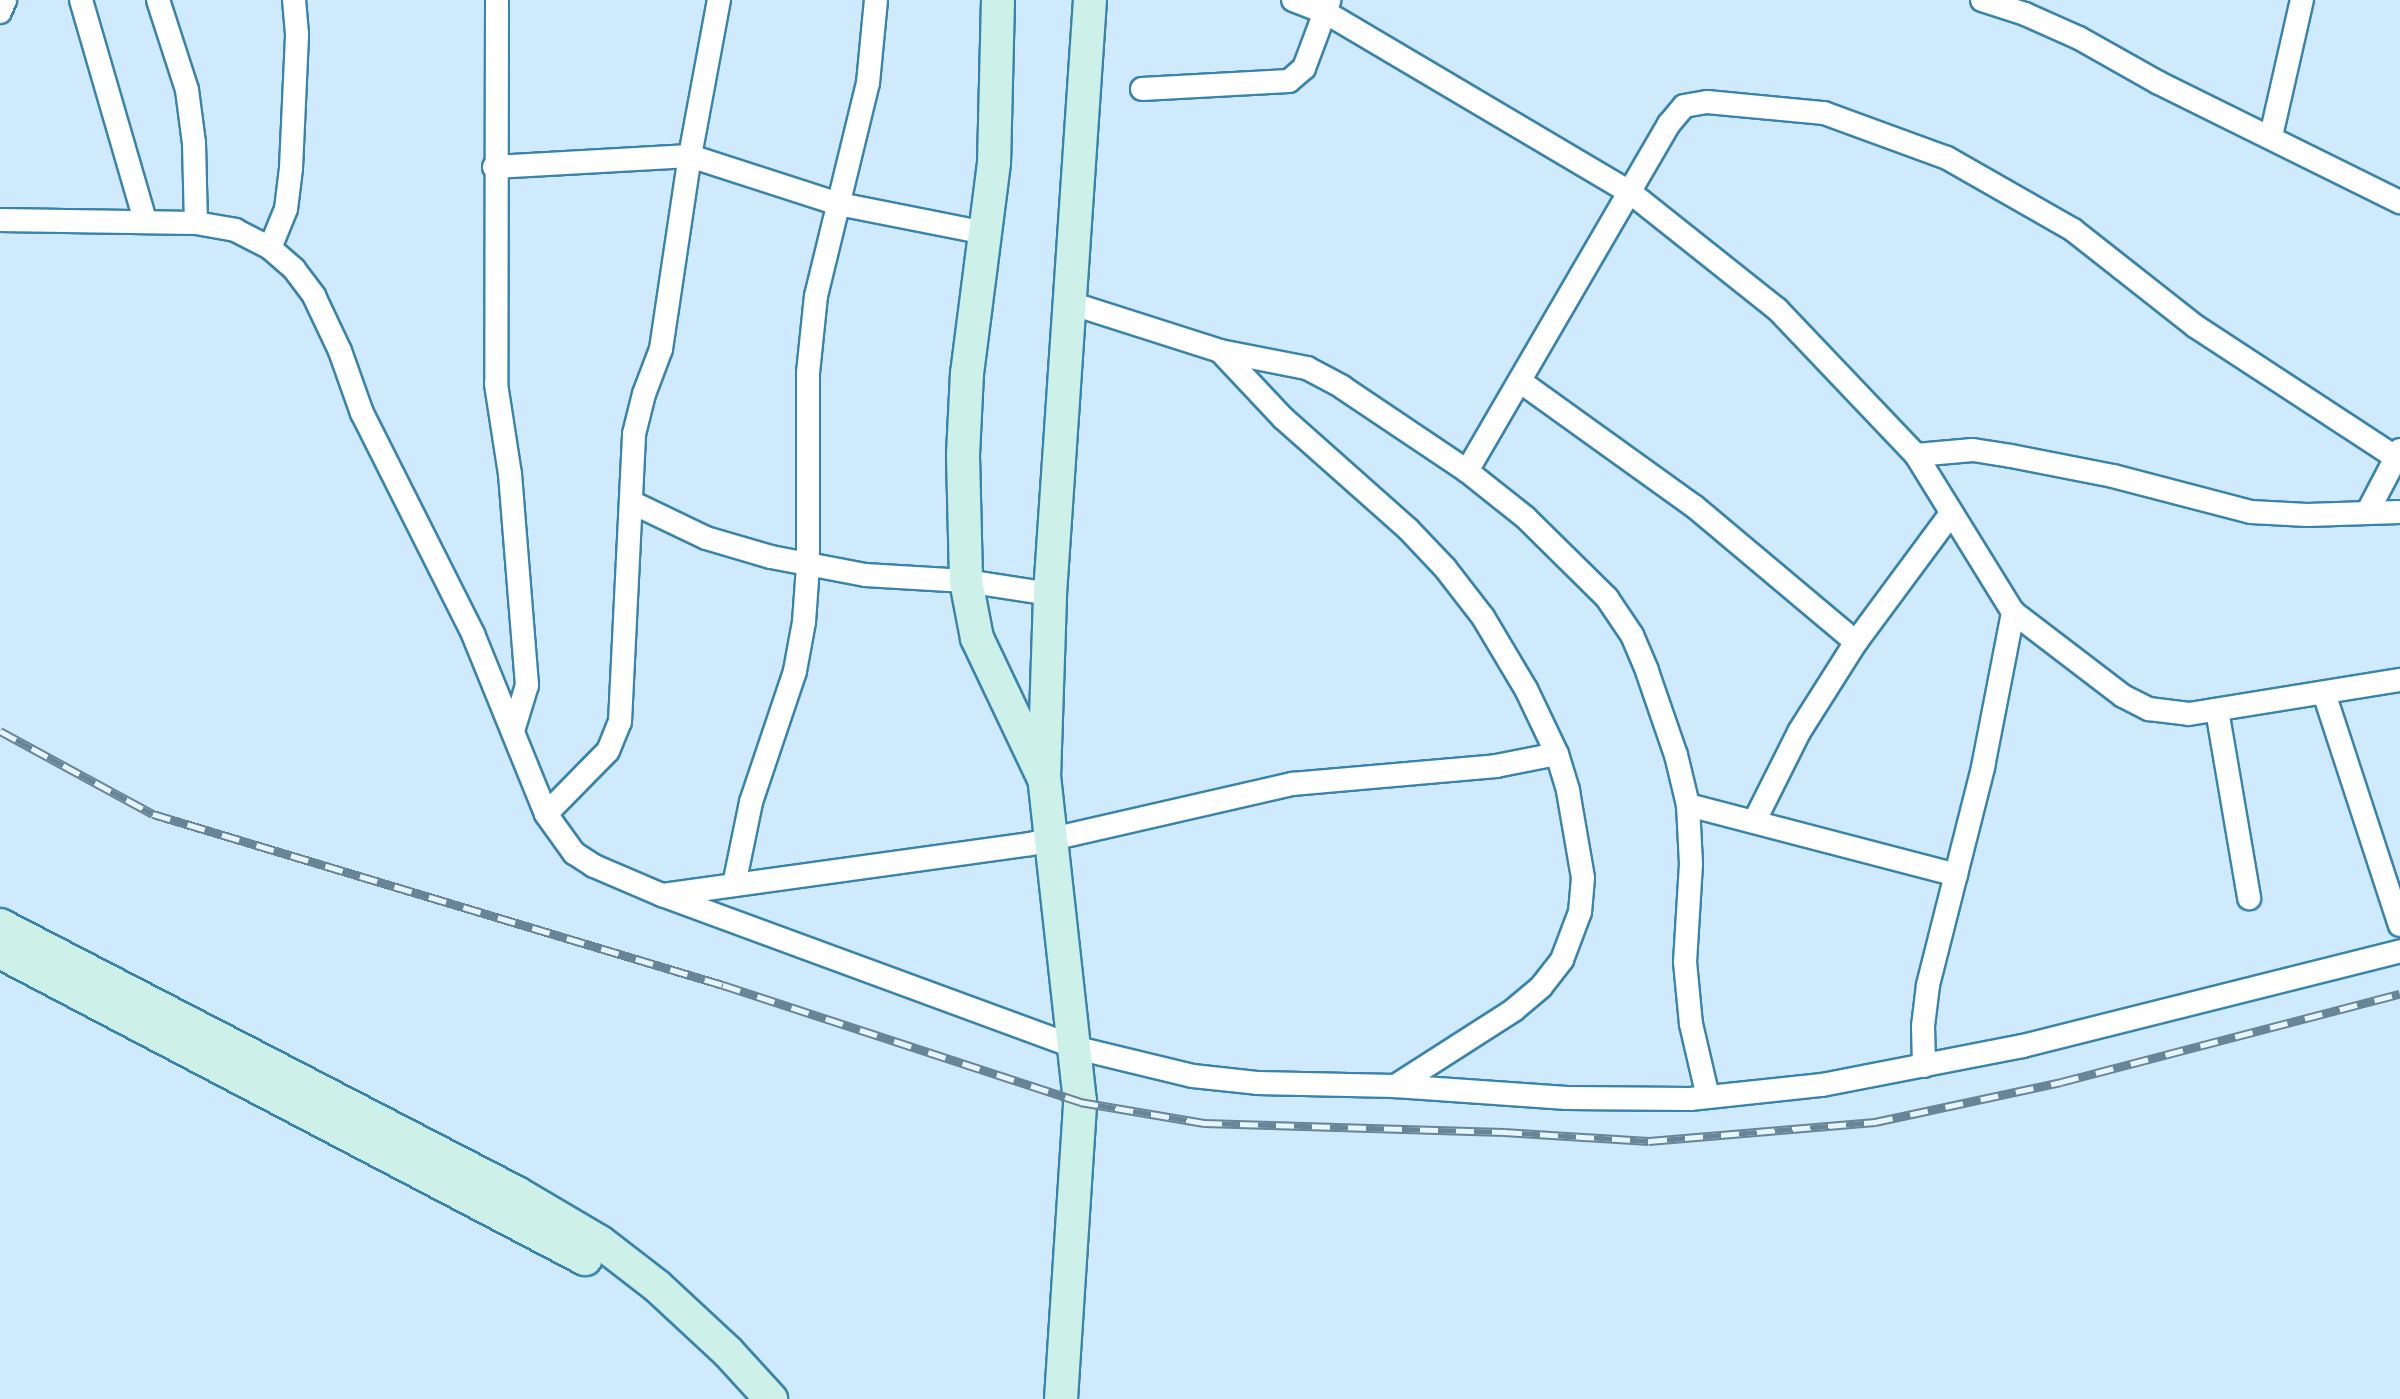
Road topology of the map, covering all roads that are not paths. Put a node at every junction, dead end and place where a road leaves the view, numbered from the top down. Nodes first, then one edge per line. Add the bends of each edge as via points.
1 (5, 0) edge
2 (81, 0) edge
3 (158, 0) edge
4 (294, 0) edge
5 (497, 0) edge
6 (719, 0) edge
7 (876, 0) edge
8 (998, 0) edge
9 (1090, 0) edge
10 (1293, 0) edge
11 (1982, 0) edge
12 (2302, 0) edge
13 (1327, 6) edge
14 (0, 12) edge
15 (1142, 89) dead end
16 (2271, 136) junction
17 (690, 156) junction
18 (494, 167) junction
19 (1631, 193) junction
20 (2400, 202) edge
21 (839, 204) junction
22 (0, 220) edge
23 (145, 221) junction
24 (196, 223) junction
25 (986, 233) junction
26 (270, 248) junction
27 (1070, 303) junction
28 (1220, 351) junction
29 (1521, 382) junction
30 (2397, 453) edge
31 (1916, 455) junction
32 (1467, 471) junction
33 (631, 502) junction
34 (2368, 511) junction
35 (2400, 512) edge
36 (1950, 515) junction
37 (808, 566) junction
38 (966, 581) junction
39 (1050, 594) junction
40 (2013, 612) junction
41 (1856, 642) junction
42 (1048, 675) junction
43 (2400, 680) edge
44 (997, 685) junction
45 (2324, 693) junction
46 (2217, 710) junction
47 (513, 731) junction
48 (1557, 754) junction
49 (1044, 778) junction
50 (1688, 805) junction
51 (546, 814) junction
52 (1755, 820) junction
53 (1053, 839) junction
54 (1956, 875) junction
55 (734, 885) junction
56 (662, 895) junction
57 (2249, 898) dead end
58 (0, 925) edge
59 (2400, 925) edge
60 (2400, 951) edge
61 (0, 952) edge
62 (1077, 1048) junction
63 (1924, 1066) junction
64 (1395, 1086) junction
65 (1708, 1097) junction
66 (511, 1204) junction
67 (742, 1399) edge
68 (771, 1399) edge
69 (1061, 1399) edge

1 - 14 street
2 - 23 street
3 - 24 street via 187,90
4 - 26 street via 291,168 286,209
5 - 18 street
6 - 17 street
7 - 21 street via 868,83
8 - 25 street via 998,100
9 - 27 street
10 - 13 street
11 - 16 street via 2079,38
12 - 16 street
13 - 15 street via 1304,68 1289,81
13 - 19 street
16 - 20 street
17 - 18 street
17 - 21 street
17 - 33 street via 661,349 634,434
18 - 47 street via 496,384 510,474 527,685
19 - 29 street
19 - 30 street via 1684,106 1707,102 1824,113 1947,158 2030,202 2195,326
19 - 31 street via 1777,309
21 - 25 street
21 - 37 street via 816,296 808,373
22 - 23 street
23 - 24 street
24 - 26 street via 235,230
25 - 38 street via 967,373
26 - 47 street via 314,296 362,413 458,601
27 - 28 street
27 - 39 street
28 - 32 street via 1307,368
28 - 48 street via 1283,418 1445,568 1490,629
29 - 32 street
29 - 41 street via 1695,507
30 - 34 street
31 - 34 street via 1973,450 2011,456 2251,512
31 - 36 street
32 - 50 street via 1578,566 1632,635 1662,711
33 - 37 street via 706,538
33 - 51 street via 620,722 608,751
34 - 35 street
36 - 40 street
36 - 41 street
37 - 38 street
37 - 55 street via 795,671 751,802
38 - 39 street
38 - 44 street via 977,638
39 - 42 street
40 - 46 street via 2101,682 2149,709 2189,714
40 - 54 street
41 - 52 street via 1799,732
42 - 44 street via 1029,694
42 - 49 street
43 - 45 street
44 - 49 street
45 - 46 street
45 - 59 street
46 - 57 street
47 - 51 street
48 - 53 street via 1496,766 1292,784
48 - 64 street via 1583,878 1580,912 1562,960 1514,1010
49 - 53 street
50 - 52 street
50 - 65 street via 1691,864 1685,962 1691,1024
51 - 56 street via 574,853
52 - 54 street
53 - 55 street
53 - 62 street
54 - 63 street via 1928,985
55 - 56 street
56 - 62 street
58 - 66 street
60 - 63 street via 2185,1008
61 - 66 street
62 - 64 street via 1193,1076 1285,1085
62 - 69 street via 1080,1124
63 - 65 street via 1822,1085
64 - 65 street via 1660,1101
66 - 67 street via 674,1327
66 - 68 street via 600,1242 657,1286

